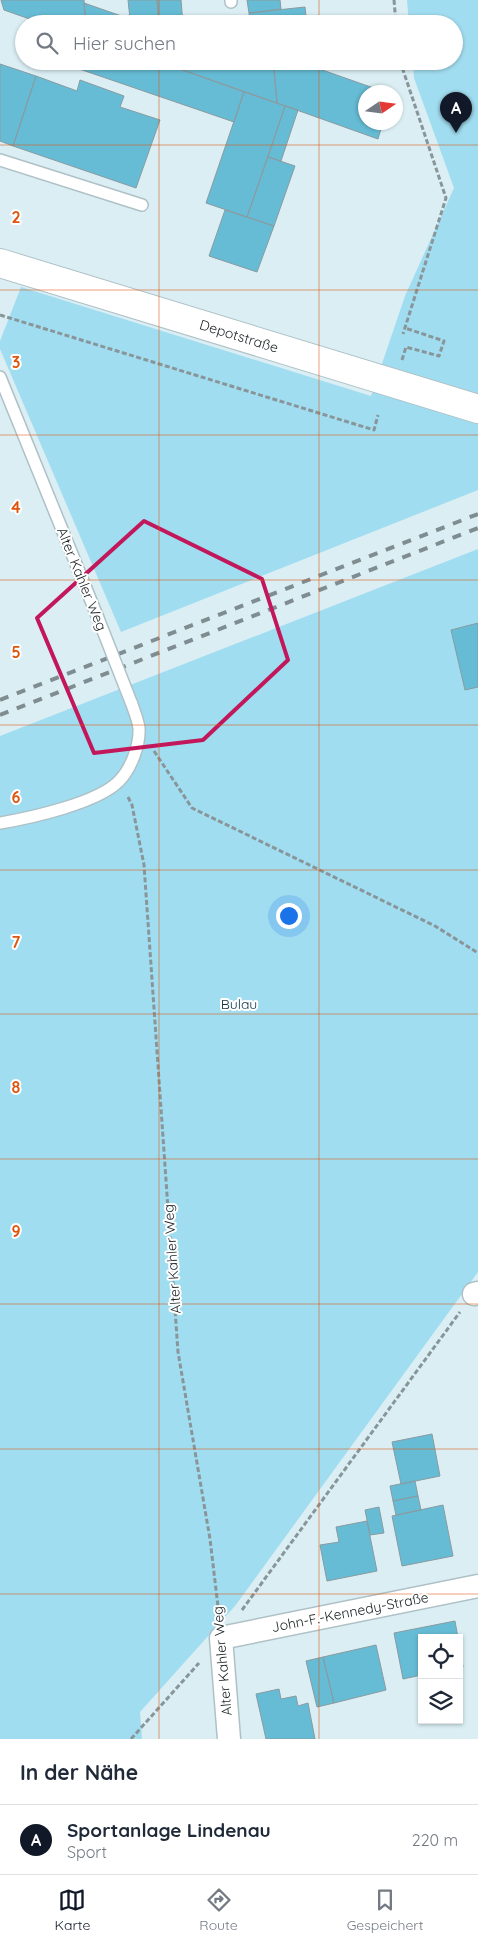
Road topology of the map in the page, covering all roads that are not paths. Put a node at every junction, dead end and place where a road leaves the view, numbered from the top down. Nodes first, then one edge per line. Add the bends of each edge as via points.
1 (0, 160) edge
2 (142, 205) dead end
3 (0, 263) edge
4 (0, 377) edge
5 (478, 409) edge
6 (0, 823) edge
7 (478, 1586) edge
8 (221, 1638) joint
9 (229, 1739) edge

1 - 2 lane
3 - 5 main road, Depotstraße
4 - 6 lane, Alter Kahler Weg, bridge via 132,702 139,728 136,753 119,781 70,806
7 - 8 street, John-F.-Kennedy-Straße
8 - 9 street, Alter Kahler Weg

